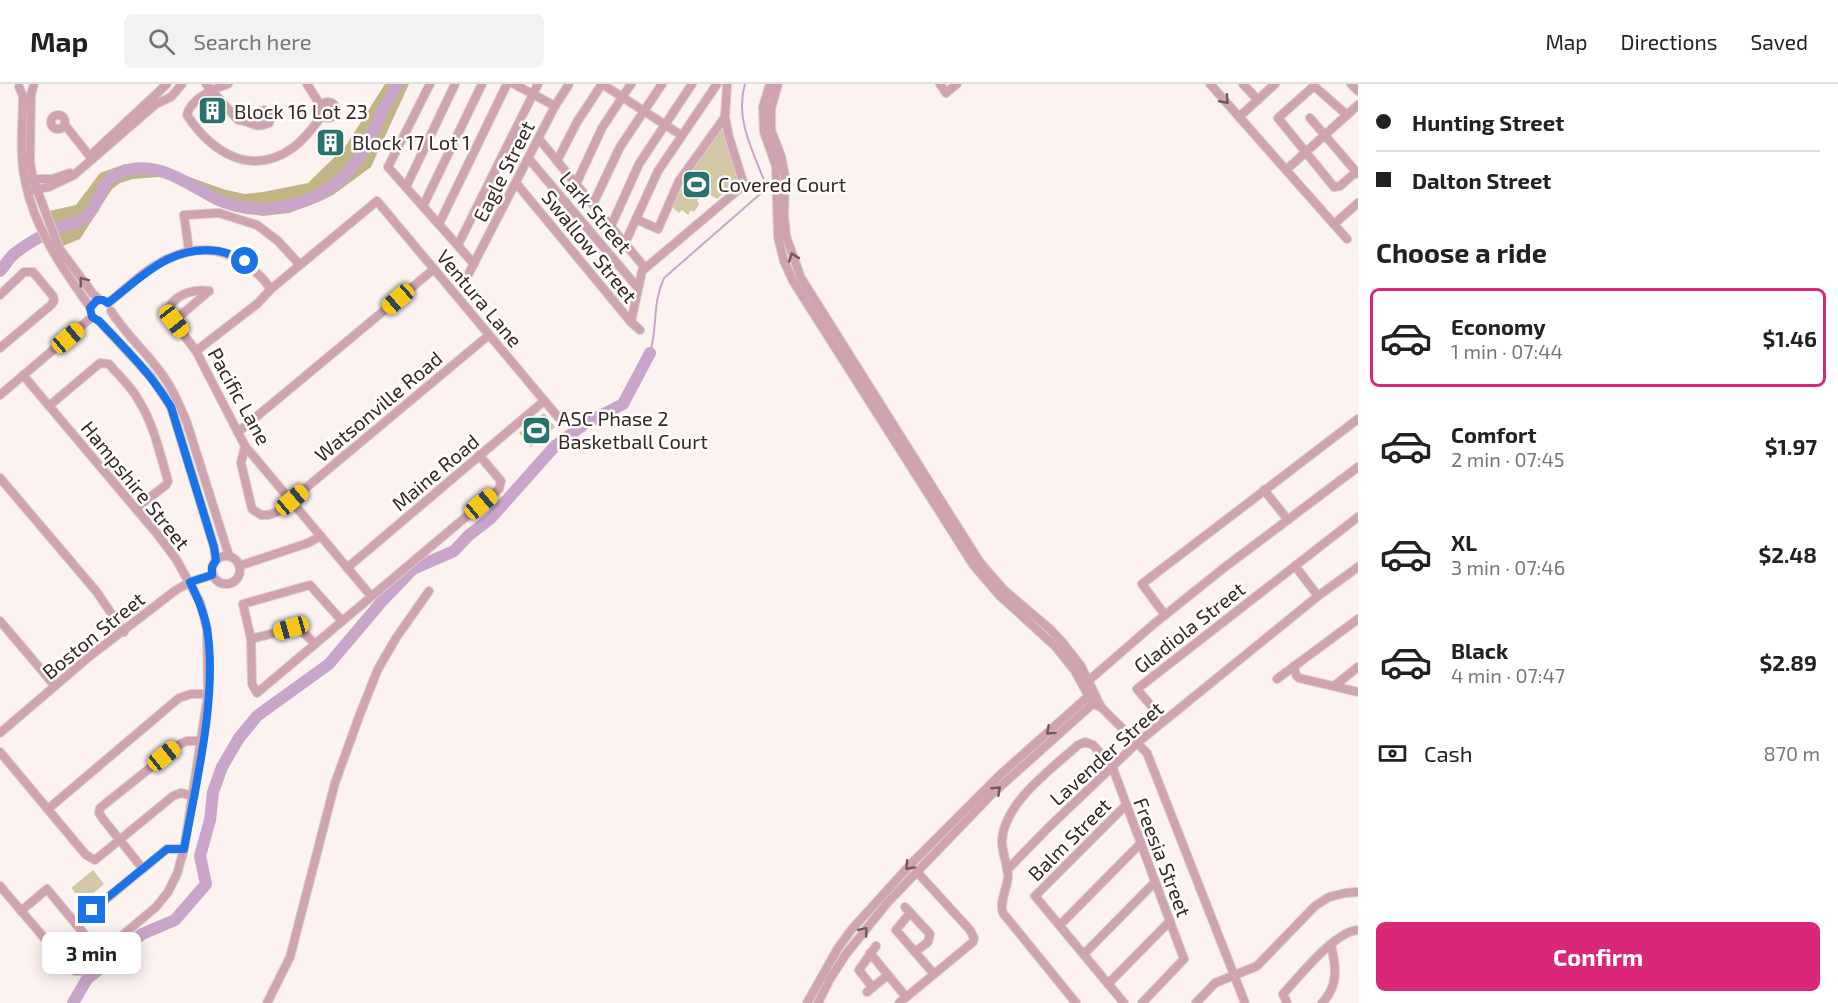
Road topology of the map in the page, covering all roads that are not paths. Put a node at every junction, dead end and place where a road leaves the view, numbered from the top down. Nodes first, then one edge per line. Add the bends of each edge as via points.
1 (32, 84) edge
2 (167, 84) edge
3 (182, 84) edge
4 (228, 84) edge
5 (307, 84) edge
6 (430, 84) edge
7 (455, 84) edge
8 (482, 84) edge
9 (507, 84) edge
10 (514, 84) edge
11 (538, 84) edge
12 (569, 84) edge
13 (602, 84) edge
14 (631, 84) edge
15 (662, 84) edge
16 (692, 84) edge
17 (717, 84) edge
18 (727, 84) edge
19 (770, 84) edge
20 (778, 84) edge
21 (940, 84) edge
22 (957, 84) edge
23 (1210, 84) edge
24 (1243, 84) edge
25 (1275, 84) edge
26 (1352, 84) edge
27 (17, 85) edge
28 (208, 87) edge
29 (1358, 91) edge
30 (531, 94) junction
31 (622, 97) junction
32 (1258, 100) junction
33 (1358, 105) edge
34 (321, 106) junction
35 (555, 106) junction
36 (644, 111) junction
37 (1347, 115) junction
38 (322, 116) junction
39 (725, 117) junction
40 (1239, 117) junction
41 (1310, 118) dead end
42 (242, 120) dead end
43 (131, 123) junction
44 (665, 124) junction
45 (65, 125) dead end
46 (681, 135) junction
47 (1325, 135) junction
48 (539, 139) junction
49 (1305, 153) junction
50 (91, 158) junction
51 (529, 159) junction
52 (557, 161) junction
53 (1286, 170) junction
54 (1357, 173) edge
55 (29, 179) junction
56 (516, 183) junction
57 (576, 184) junction
58 (744, 184) junction
59 (760, 186) dead end
60 (406, 187) junction
61 (32, 190) junction
62 (592, 204) junction
63 (423, 206) junction
64 (1356, 208) edge
65 (636, 219) junction
66 (1334, 224) junction
67 (439, 225) junction
68 (611, 226) junction
69 (1347, 239) dead end
70 (625, 243) junction
71 (458, 245) junction
72 (55, 249) junction
73 (189, 251) junction
74 (474, 264) junction
75 (300, 265) junction
76 (645, 268) junction
77 (434, 269) junction
78 (468, 275) dead end
79 (638, 288) junction
80 (271, 289) junction
81 (0, 295) edge
82 (106, 304) junction
83 (90, 308) junction
84 (95, 319) junction
85 (174, 321) junction
86 (631, 322) junction
87 (640, 330) dead end
88 (489, 334) junction
89 (0, 348) edge
90 (196, 351) junction
91 (23, 375) junction
92 (0, 394) edge
93 (544, 401) junction
94 (49, 406) junction
95 (558, 417) dead end
96 (1358, 419) edge
97 (238, 432) junction
98 (245, 446) junction
99 (479, 455) junction
100 (1358, 467) edge
101 (0, 478) edge
102 (1264, 490) junction
103 (292, 500) junction
104 (136, 508) junction
105 (1358, 517) edge
106 (1288, 520) junction
107 (321, 536) junction
108 (229, 556) junction
109 (216, 560) junction
110 (239, 566) junction
111 (1295, 566) junction
112 (1358, 567) edge
113 (347, 568) junction
114 (212, 575) junction
115 (190, 582) junction
116 (429, 591) dead end
117 (371, 596) junction
118 (1318, 596) junction
119 (1165, 615) junction
120 (1358, 619) edge
121 (0, 621) edge
122 (342, 621) junction
123 (124, 632) junction
124 (251, 639) junction
125 (315, 644) junction
126 (1294, 666) junction
127 (1358, 667) edge
128 (1277, 679) dead end
129 (1086, 682) junction
130 (55, 686) junction
131 (1334, 686) junction
132 (1358, 692) edge
133 (208, 694) junction
134 (1095, 700) junction
135 (1164, 721) junction
136 (0, 733) edge
137 (202, 741) junction
138 (1137, 742) junction
139 (0, 752) edge
140 (1112, 766) junction
141 (194, 796) junction
142 (1126, 805) junction
143 (48, 809) junction
144 (120, 840) junction
145 (1141, 843) junction
146 (184, 849) junction
147 (143, 868) junction
148 (1008, 870) junction
149 (917, 872) junction
150 (1155, 882) junction
151 (0, 886) edge
152 (1358, 892) edge
153 (21, 911) junction
154 (1170, 921) junction
155 (76, 924) junction
156 (1060, 925) junction
157 (1358, 930) edge
158 (1331, 945) junction
159 (876, 946) dead end
160 (915, 952) junction
161 (100, 953) junction
162 (870, 953) junction
163 (1084, 954) junction
164 (934, 974) junction
165 (821, 975) junction
166 (888, 975) junction
167 (1235, 975) junction
168 (830, 979) junction
169 (1108, 984) junction
170 (906, 997) junction
171 (267, 1003) edge
172 (807, 1003) edge
173 (818, 1003) edge
174 (899, 1003) edge
175 (1076, 1003) edge
176 (1124, 1003) edge
177 (1142, 1003) edge
178 (1196, 1003) edge
179 (1245, 1003) edge
180 (1287, 1003) edge
181 (1322, 1003) edge

1 - 27 street
1 - 55 street
2 - 43 street
3 - 43 street via 171,97
4 - 28 street
5 - 34 street
6 - 60 street via 388,166
7 - 60 street
8 - 63 street
9 - 67 street
10 - 30 street
11 - 30 street
12 - 35 street, Eagle Street
13 - 31 street
13 - 52 street
14 - 31 street
15 - 36 street
16 - 44 street
17 - 46 street
18 - 39 street
19 - 129 street via 764,107 764,132 776,166 778,237 793,281 974,566
129 -> 20 street via 1081,666 1050,629 979,561 801,278 786,236 784,165 771,130 771,109
21 - 22 street via 946,93
23 -> 40 street
24 - 32 street
25 - 32 street
26 - 29 street
27 - 55 street via 23,96 22,161
28 - 38 street via 187,115 215,148 230,157 257,161 284,154
28 - 42 street via 232,115
30 - 35 street
30 - 71 street
31 - 36 street
31 - 57 street via 602,128
32 - 40 street
33 - 37 street
34 - 38 street
34 - 38 street via 330,102 336,110 330,118
35 - 48 street, Eagle Street
36 - 44 street
36 - 62 street via 620,147
37 - 47 street
37 - 49 street via 1314,86 1279,116
39 - 58 street
39 - 65 street via 679,181 658,229
40 - 53 street
41 - 47 street
43 - 50 street
44 - 46 street
44 - 68 street via 639,164
45 - 50 street
46 - 65 street via 658,171
47 - 49 street
47 - 54 street
48 - 51 street, Eagle Street
48 - 52 street
49 - 53 street
49 - 54 street via 1337,188
50 - 55 street via 64,176
50 - 61 street via 66,180
51 - 56 street, Eagle Street
51 - 79 street, Lark Street
52 - 57 street
53 - 66 street
55 - 61 street
56 - 74 street, Eagle Street
56 - 86 street, Swallow Street
57 - 62 street
58 - 59 street
58 - 76 street
60 - 63 street
61 - 72 street
62 - 68 street
63 - 67 street
64 - 66 street
65 - 70 street
66 - 69 street
67 - 71 street
68 - 70 street
70 - 76 street
71 - 74 street
82 -> 72 street
72 - 83 street
73 - 75 street via 184,215 219,213 257,225
73 - 80 street via 220,251 245,261
73 - 82 street via 157,264
74 - 78 street, Eagle Street
75 - 77 street, Ventura Lane via 377,201
75 - 80 street
76 - 79 street
77 - 88 street, Ventura Lane
77 - 97 street
79 - 86 street
80 - 90 street
81 - 89 street via 24,272 33,272 54,300
82 - 83 street via 94,302
82 - 84 street via 105,319
82 - 108 street via 159,370 180,404
83 - 84 street
84 - 91 street
84 - 109 street via 151,377 171,407
85 - 85 street via 168,314 173,301 198,290 209,291
85 - 90 street, Pacific Lane
86 - 87 street, Swallow Street
88 - 93 street, Ventura Lane
88 - 103 street, Watsonville Road
90 - 97 street, Pacific Lane
91 - 92 street
91 - 94 street, Hampshire Street
93 - 95 street, Ventura Lane
93 - 99 street, Maine Road
94 - 104 street, Hampshire Street
94 - 104 street via 100,363 109,364 130,388 150,421 168,481
96 - 102 street
97 - 98 street, Pacific Lane
98 - 103 street, Pacific Lane
98 - 103 street, Watsonville Road via 241,463 252,509 268,515
99 - 113 street, Maine Road
99 - 117 street via 501,481 499,489
100 - 106 street
101 - 123 street via 96,591
102 - 106 street
102 - 119 street via 1142,584
103 - 107 street, Pacific Lane
104 - 115 street, Hampshire Street
105 - 111 street, Gladiola Street
106 - 119 street
107 - 110 street
107 - 113 street, Pacific Lane
108 - 109 street
108 - 110 street
109 - 114 street
110 - 114 street via 239,576 228,584 218,582
111 - 118 street
111 - 135 street, Gladiola Street via 1137,689
112 - 118 street, Lavender Street
113 - 117 street, Pacific Lane
114 - 115 street, Boston Street
115 - 123 street, Boston Street
115 - 133 street, Hampshire Street via 207,629
116 - 171 street via 378,669 360,714 335,783 290,957
117 - 122 street
118 - 135 street, Lavender Street
119 - 129 street
120 - 126 street
121 - 130 street
122 - 124 street via 310,585 243,604
122 - 125 street
123 - 130 street, Boston Street
124 - 125 street via 298,627
124 - 125 street via 252,684 257,693
126 - 128 street
126 - 131 street via 1299,678
127 - 131 street
129 - 134 street
130 - 136 street, Boston Street
131 - 132 street
133 - 137 street, Hampshire Street
133 - 143 street via 179,698
134 - 138 street
149 -> 134 street via 992,794
134 -> 165 street via 1001,774 910,865 852,929
135 - 138 street, Lavender Street
137 - 141 street, Hampshire Street
137 - 144 street via 180,744 100,808 99,813
138 - 140 street, Lavender Street
138 - 167 street via 1147,753
139 - 143 street
140 - 142 street, Freesia Street
140 - 148 street, Lavender Street
140 - 148 street via 1093,745 1082,743 1021,798 1011,812 1002,839
141 - 144 street via 173,796
141 - 146 street, Hampshire Street
142 - 145 street, Freesia Street
142 - 156 street, Balm Street via 1035,896
143 - 144 street via 86,855 95,860
144 - 147 street
145 - 150 street, Freesia Street
145 - 156 street
146 - 147 street via 167,849
146 - 161 street, Hampshire Street via 177,874 156,907
147 - 155 street
148 - 175 street via 1003,914
149 - 164 street via 974,938
168 -> 149 street via 860,935
150 - 154 street, Freesia Street
150 - 163 street
151 - 153 street
152 - 167 street via 1329,897 1315,906 1257,966
153 - 155 street via 47,889
153 - 161 street, Hampshire Street via 69,968 80,970
154 - 169 street
154 - 177 street, Freesia Street via 1184,959
155 - 161 street
156 - 163 street
157 - 158 street
158 - 180 street via 1283,994
158 - 181 street via 1337,969 1334,984
159 - 162 street
160 - 160 street via 896,930 907,910 930,936
160 - 164 street
162 - 166 street
162 - 166 street via 859,970 869,989
163 - 169 street
164 - 170 street
165 - 168 street
165 - 172 street
166 - 170 street
167 - 178 street via 1215,984
167 - 179 street
168 - 173 street
169 - 176 street
170 - 174 street

